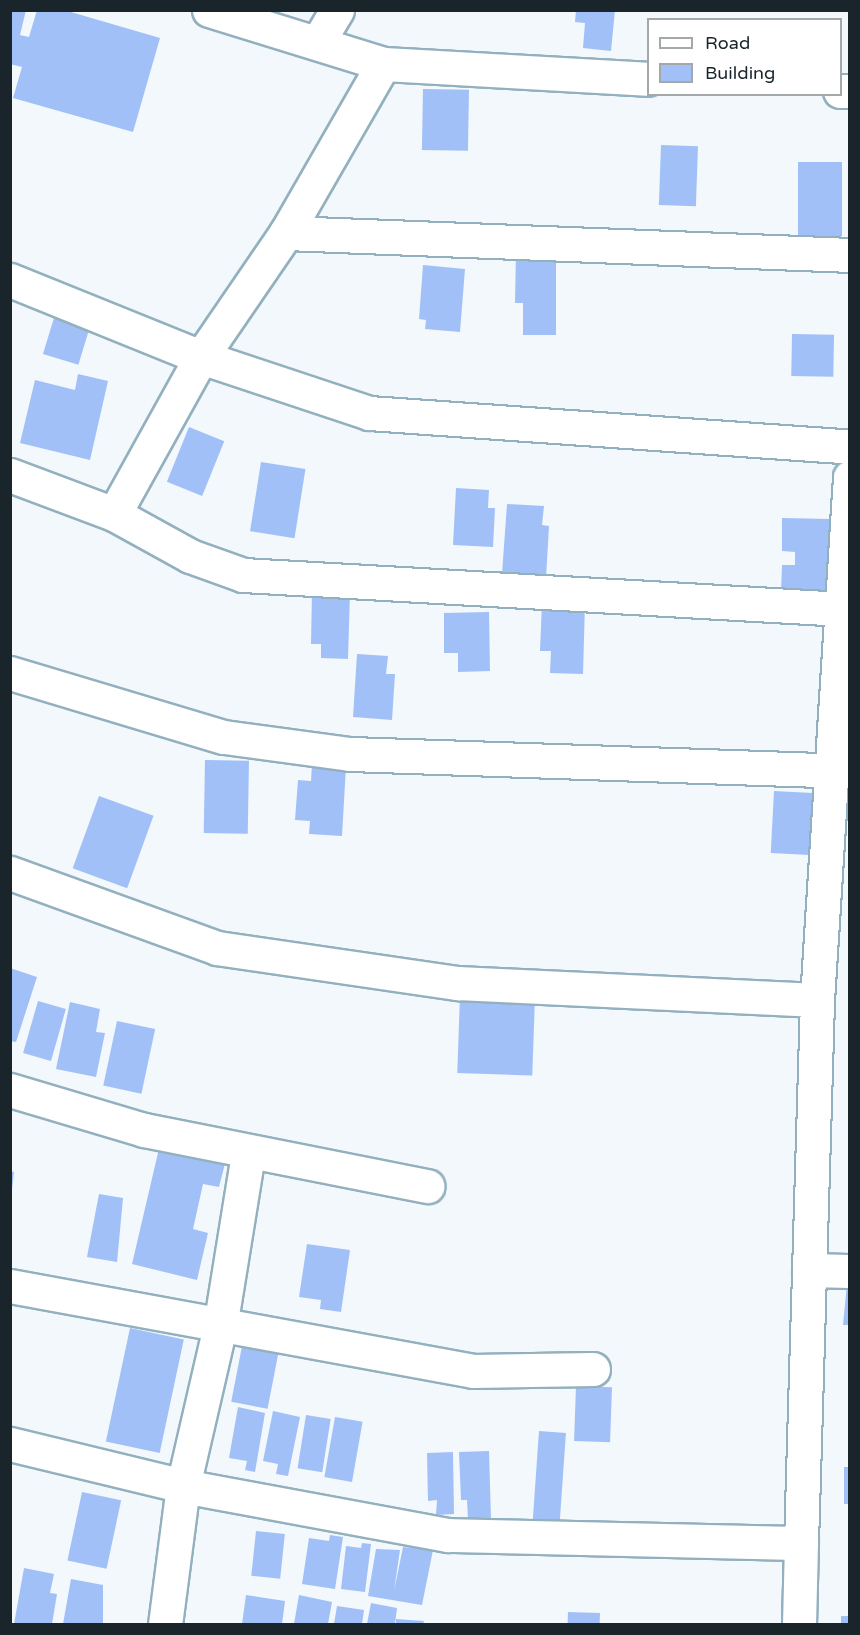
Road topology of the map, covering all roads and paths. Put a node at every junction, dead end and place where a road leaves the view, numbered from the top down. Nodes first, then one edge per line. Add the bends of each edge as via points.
1 (209, 10) edge
2 (337, 10) edge
3 (319, 40) junction
4 (383, 64) junction
5 (647, 79) edge
6 (286, 232) junction
7 (849, 255) edge
8 (10, 280) edge
9 (201, 357) junction
10 (849, 447) edge
11 (10, 475) edge
12 (849, 477) edge
13 (114, 514) junction
14 (843, 609) junction
15 (10, 673) edge
16 (841, 770) edge
17 (10, 873) edge
18 (816, 1000) junction
19 (10, 1090) edge
20 (248, 1154) junction
21 (428, 1186) dead end
22 (809, 1270) junction
23 (849, 1271) edge
24 (10, 1286) edge
25 (220, 1326) junction
26 (593, 1369) dead end
27 (10, 1444) edge
28 (183, 1486) junction
29 (801, 1543) junction
30 (165, 1624) edge
31 (799, 1624) edge

1 - 3 street
2 - 3 street
3 - 4 street
4 - 5 street
4 - 6 street
6 - 7 street
6 - 9 street
8 - 9 street
9 - 10 street via 390,416
9 - 13 street
11 - 13 street
12 - 14 street
13 - 14 street via 199,560 243,575
14 - 16 street
15 - 16 street via 224,737 350,754
16 - 18 street
17 - 18 street via 217,948 458,983
18 - 22 street
19 - 20 street
20 - 21 street
20 - 25 street
22 - 23 street
22 - 29 street
24 - 25 street
25 - 26 street via 472,1371
25 - 28 street
27 - 28 street
28 - 29 street via 448,1535
28 - 30 street
29 - 31 street

